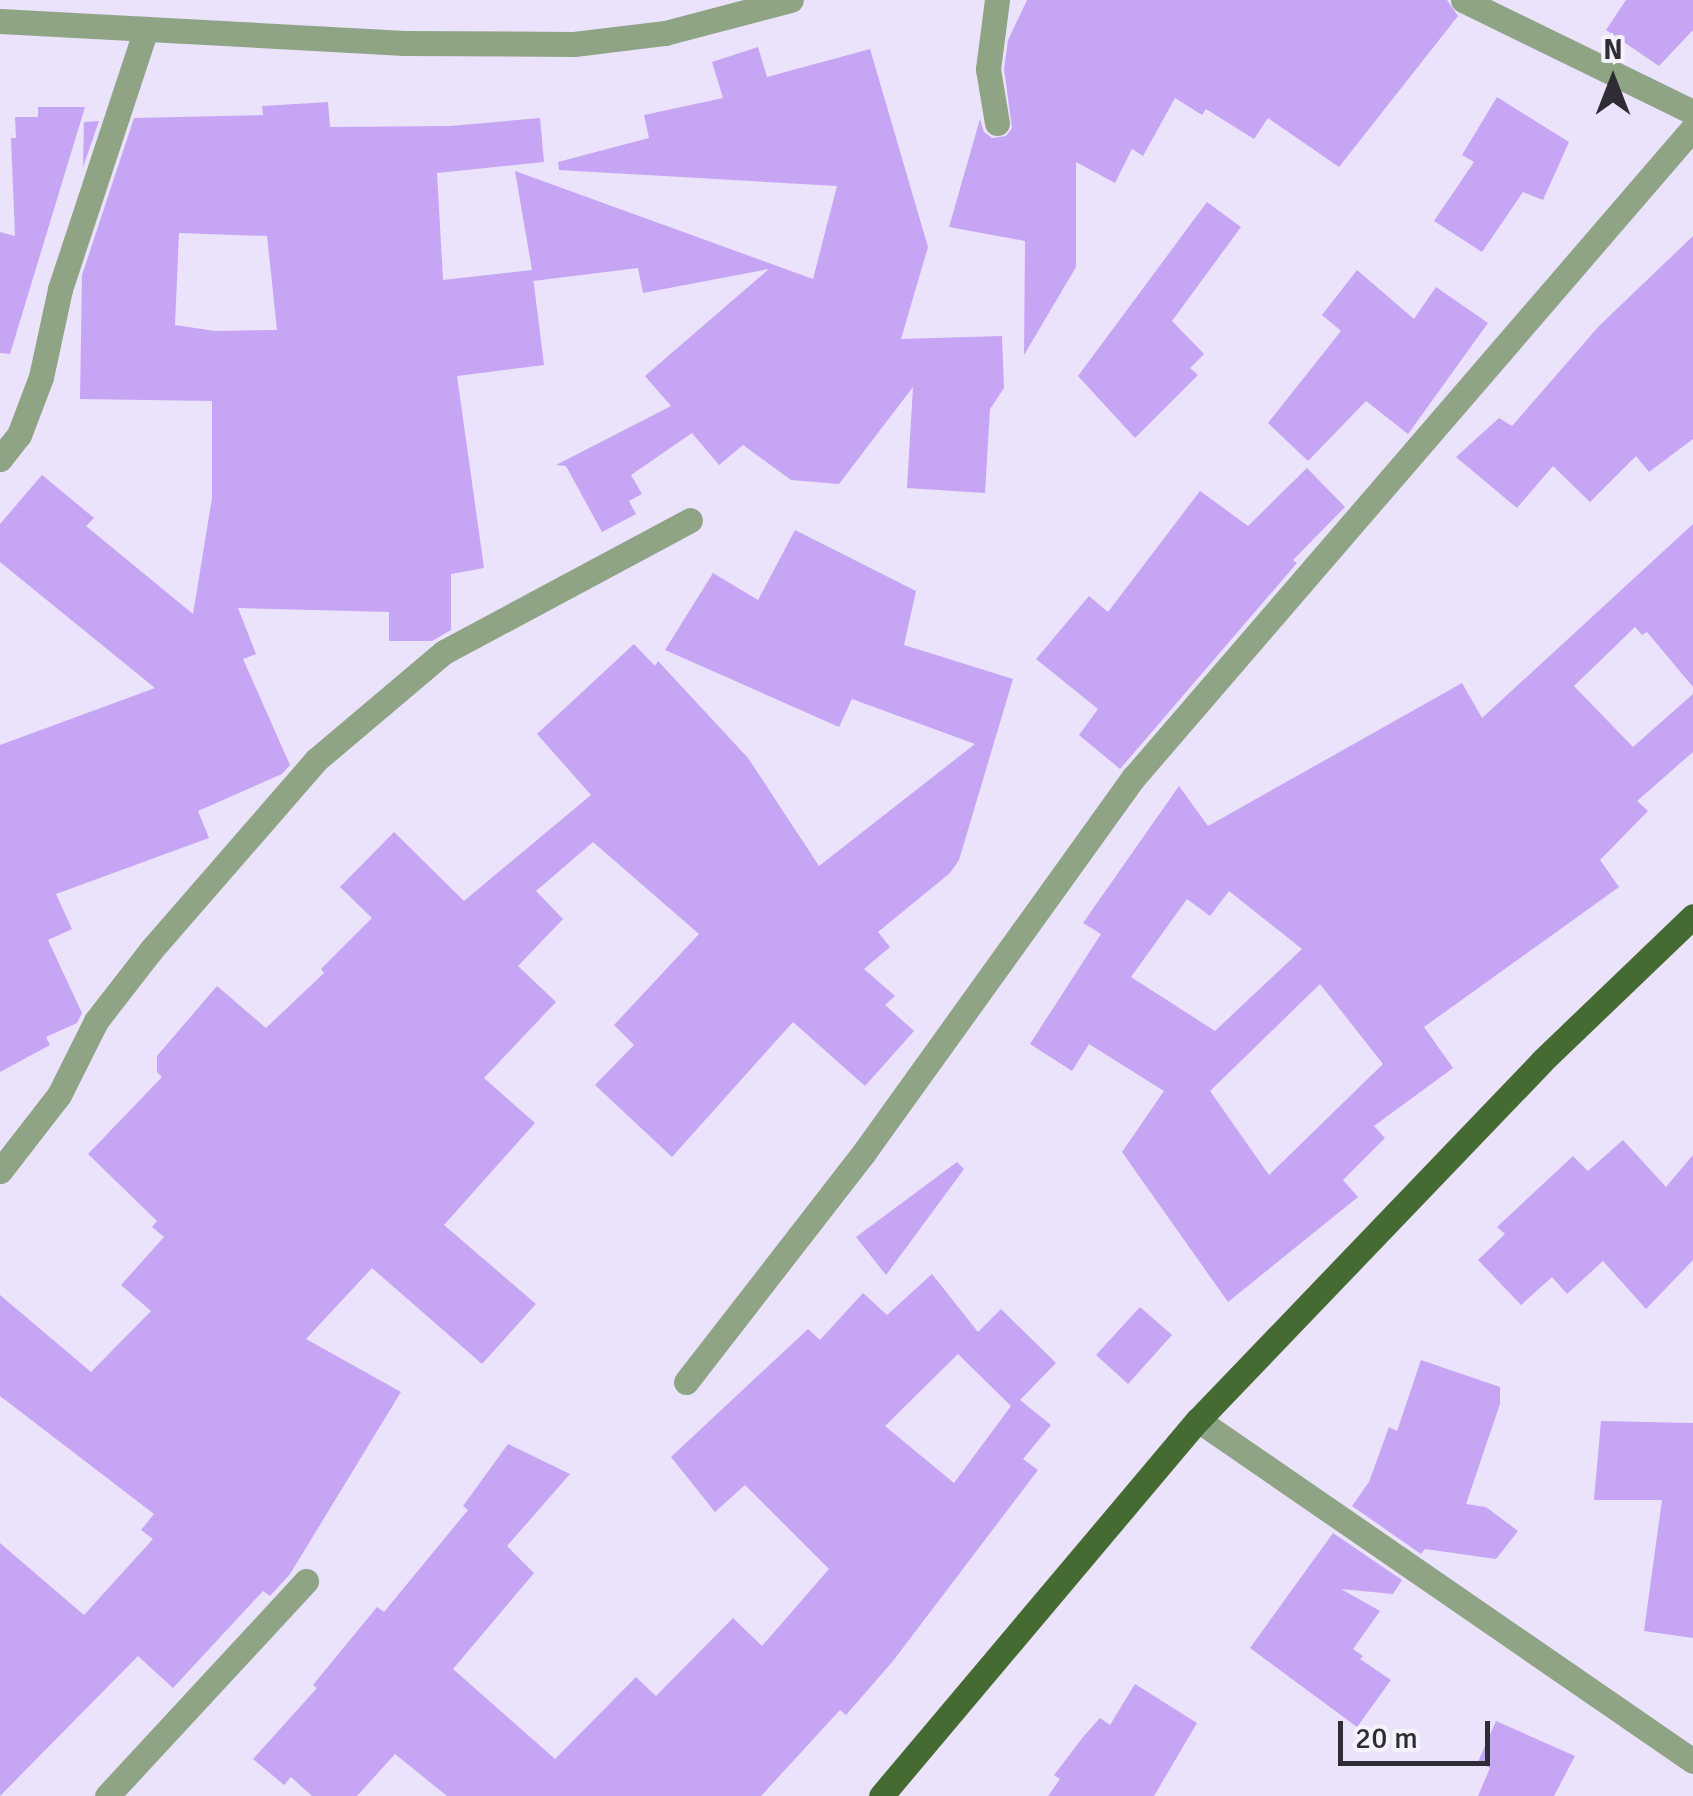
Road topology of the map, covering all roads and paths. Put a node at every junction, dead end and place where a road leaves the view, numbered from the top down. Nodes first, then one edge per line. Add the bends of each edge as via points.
1 (791, 0) edge
2 (997, 0) edge
3 (1463, 0) edge
4 (0, 21) edge
5 (146, 30) junction
6 (1693, 112) edge
7 (997, 123) dead end
8 (1693, 128) edge
9 (0, 460) edge
10 (690, 520) dead end
11 (1693, 916) edge
12 (0, 1171) edge
13 (686, 1382) dead end
14 (1198, 1420) junction
15 (306, 1581) dead end
16 (1693, 1762) edge
17 (106, 1796) edge
18 (881, 1796) edge

1 - 5 street via 665,33 574,44
2 - 7 street via 988,69
3 - 6 street
4 - 5 street
5 - 9 street via 60,289 40,377 18,435
8 - 13 street via 1134,778 865,1151
10 - 12 street via 444,652 316,760 96,1021 59,1095
11 - 14 main road via 1542,1061
14 - 16 street
14 - 18 main road
15 - 17 street

